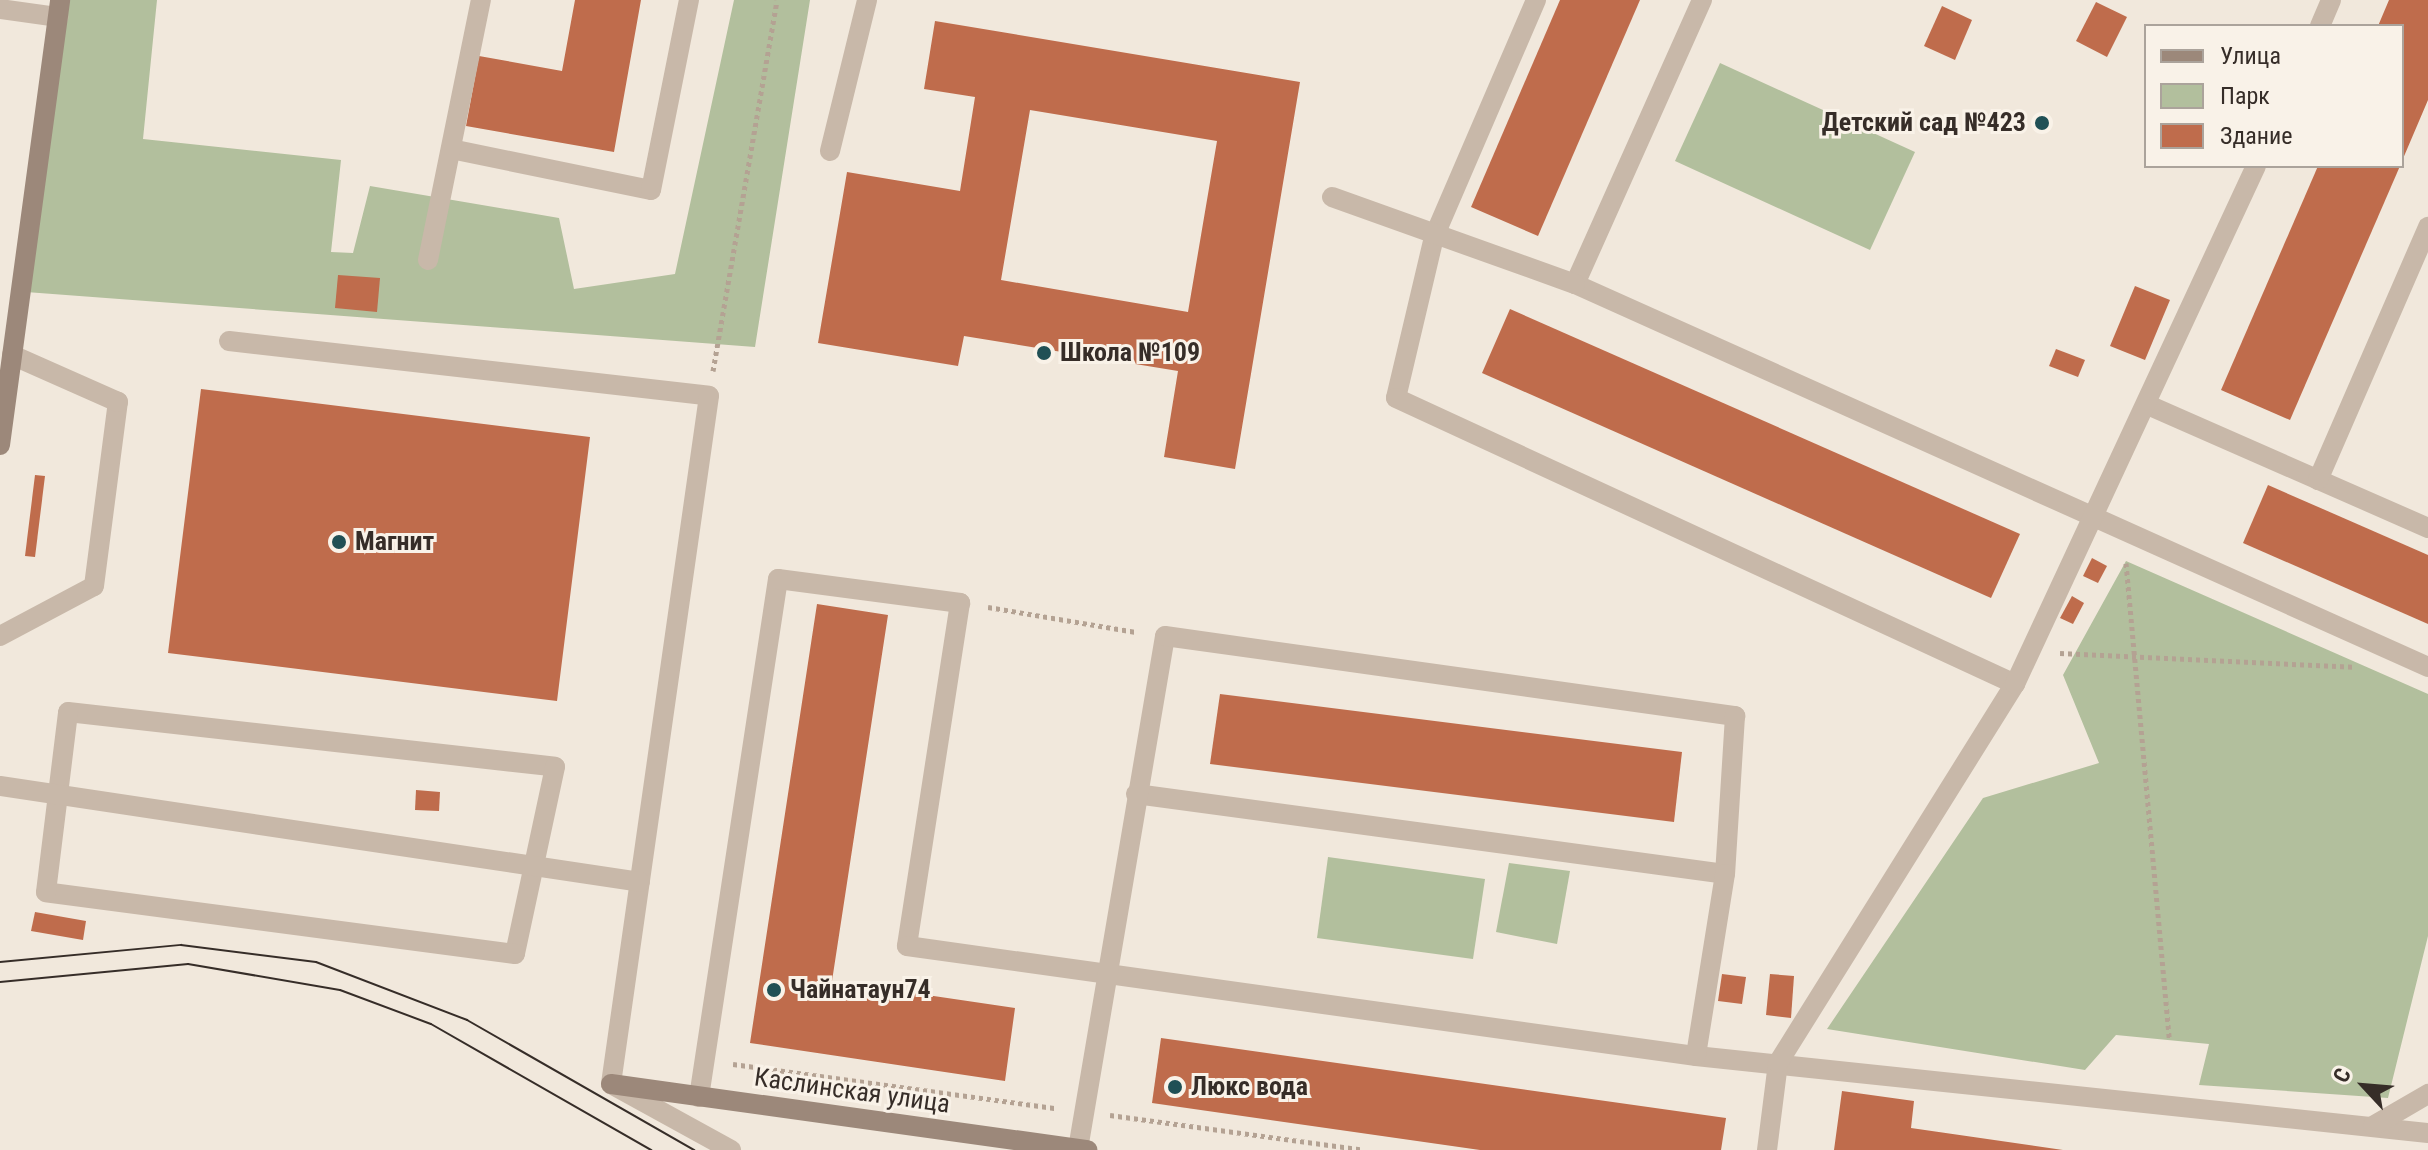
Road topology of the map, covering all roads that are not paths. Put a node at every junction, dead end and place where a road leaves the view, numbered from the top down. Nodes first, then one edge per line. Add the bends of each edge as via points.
1 (481, 0) edge
2 (689, 0) edge
3 (867, 0) edge
4 (1536, 0) edge
5 (1702, 0) edge
6 (2331, 0) edge
7 (0, 9) edge
8 (59, 9) edge
9 (2321, 24) edge
10 (451, 149) junction
11 (830, 151) dead end
12 (2255, 168) edge
13 (1332, 197) dead end
14 (2428, 227) edge
15 (1434, 237) junction
16 (428, 260) dead end
17 (1575, 284) junction
18 (229, 341) dead end
19 (12, 355) junction
20 (2148, 405) junction
21 (0, 445) edge
22 (2318, 480) junction
23 (2095, 519) junction
24 (2428, 528) edge
25 (0, 636) edge
26 (2428, 667) edge
27 (2015, 684) junction
28 (0, 786) edge
29 (52, 794) junction
30 (1136, 794) junction
31 (530, 866) junction
32 (1725, 874) junction
33 (640, 882) junction
34 (1102, 975) junction
35 (1696, 1056) junction
36 (1778, 1063) junction
37 (611, 1084) junction
38 (2428, 1094) edge
39 (699, 1097) junction
40 (2373, 1126) junction
41 (2428, 1133) edge
42 (1082, 1149) edge
43 (731, 1150) edge
44 (1767, 1150) edge

1 - 10 lane
2 - 10 lane via 651,190
3 - 11 lane
4 - 15 lane
5 - 17 lane
6 - 9 lane
7 - 8 lane
8 - 19 main road
10 - 16 lane
12 - 20 lane
13 - 15 lane
14 - 22 lane
15 - 17 lane
15 - 27 lane via 1396,398
17 - 23 lane
18 - 33 lane via 709,396
19 - 21 main road
19 - 25 lane via 118,402 94,586
20 - 22 lane
20 - 23 lane
22 - 24 lane
23 - 26 lane
23 - 27 lane
27 - 36 lane
28 - 29 lane
29 - 31 lane
29 - 31 lane via 46,892 515,954
29 - 31 lane via 68,712 555,767
30 - 32 lane
30 - 32 lane via 1165,636 1735,716
30 - 34 lane
31 - 33 lane
32 - 35 lane
33 - 37 lane
34 - 35 lane
34 - 39 lane via 907,946 960,603 778,579
34 - 42 lane
35 - 36 lane
36 - 40 lane
36 - 44 lane
37 - 39 main road, Каслинская улица
37 - 43 lane
38 - 40 lane
39 - 42 main road, Каслинская улица
40 - 41 lane

